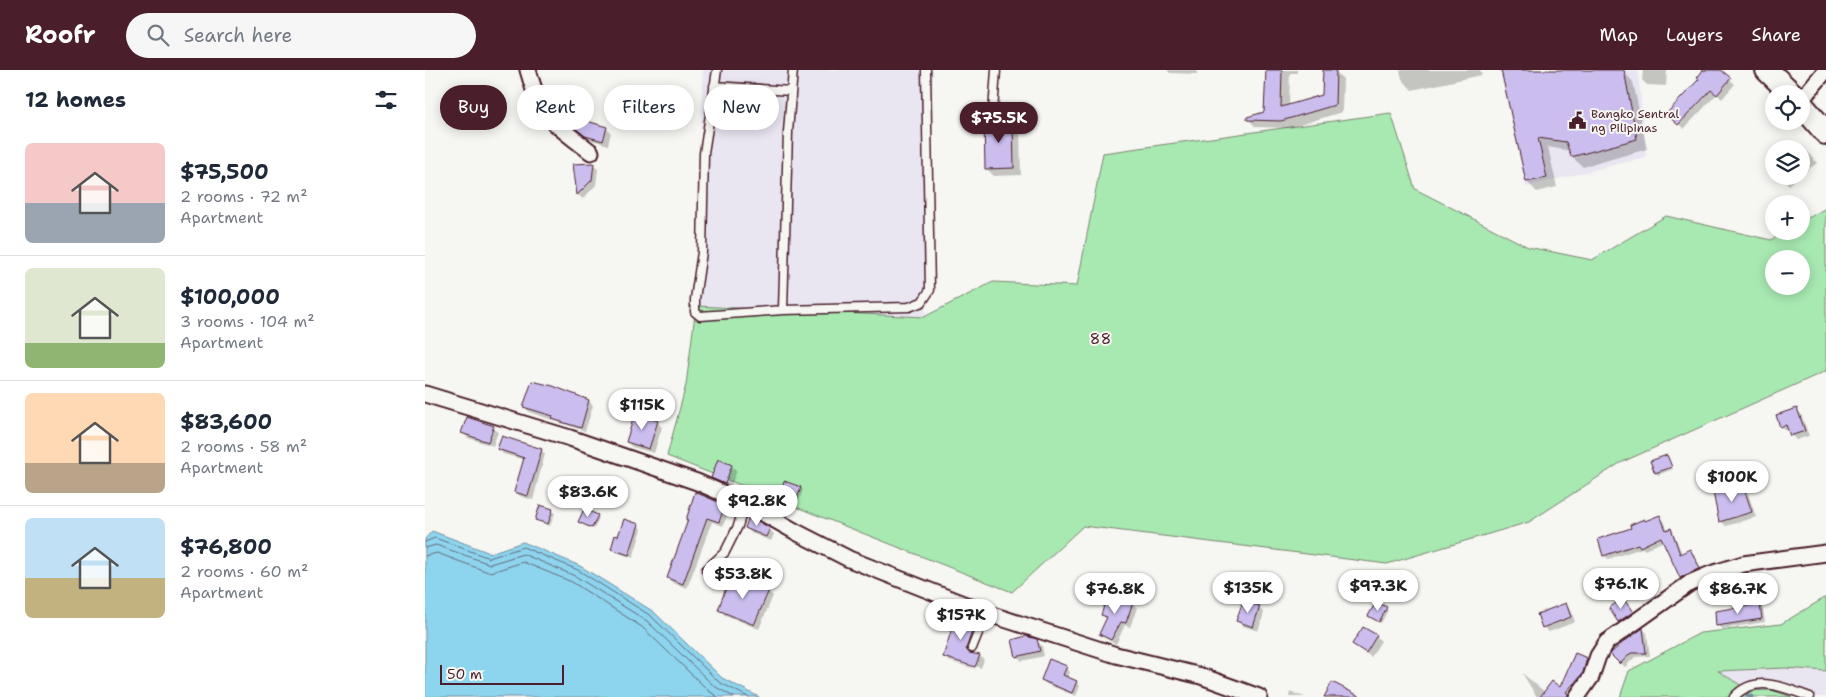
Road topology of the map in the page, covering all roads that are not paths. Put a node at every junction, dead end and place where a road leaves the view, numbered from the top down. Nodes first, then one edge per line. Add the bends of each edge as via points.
1 (528, 70) edge
2 (717, 70) edge
3 (793, 70) edge
4 (926, 70) edge
5 (996, 70) edge
6 (1767, 70) edge
7 (1826, 70) edge
8 (714, 85) edge
9 (1783, 85) edge
10 (779, 90) edge
11 (1810, 90) edge
12 (791, 91) junction
13 (993, 111) dead end
14 (1810, 113) edge
15 (707, 130) edge
16 (1826, 133) edge
17 (591, 152) dead end
18 (783, 310) junction
19 (425, 394) edge
20 (745, 503) junction
21 (1826, 553) edge
22 (706, 570) dead end
23 (986, 613) junction
24 (972, 648) dead end
25 (1259, 697) edge
26 (1577, 697) edge
27 (1734, 697) edge
28 (1810, 697) edge

1 - 17 street via 543,109
2 - 8 lane
3 - 12 lane
4 - 18 lane via 930,290 922,302 909,307
5 - 13 lane
6 - 9 main road
7 - 11 street
10 - 12 lane
12 - 18 lane
14 - 16 main road
15 - 18 lane via 702,252 695,312 700,316
19 - 20 street via 570,438 697,482
20 - 22 lane via 725,552
20 - 23 street via 849,559
21 - 26 street via 1743,564 1690,583 1607,642 1591,677
23 - 24 lane
23 - 25 street via 1116,655 1201,676
27 - 28 lane via 1756,684 1775,684

